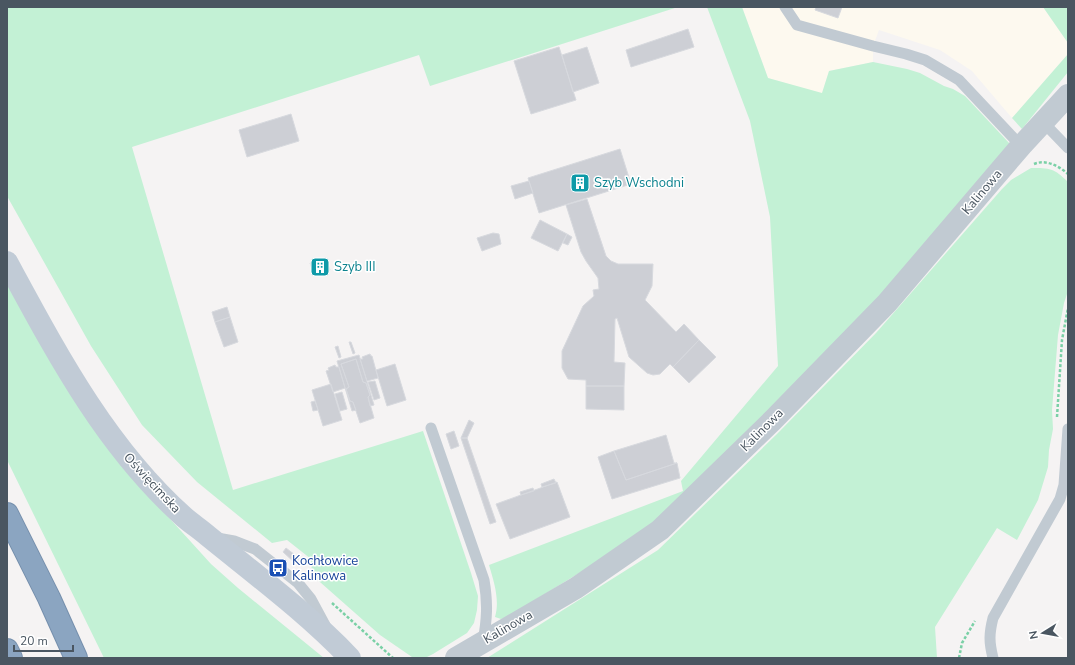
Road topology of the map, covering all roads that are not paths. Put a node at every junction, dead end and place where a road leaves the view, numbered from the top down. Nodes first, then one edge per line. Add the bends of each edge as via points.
1 (785, 7) edge
2 (1068, 94) edge
3 (1043, 122) junction
4 (1021, 146) junction
5 (1068, 148) edge
6 (7, 262) edge
7 (431, 428) dead end
8 (1068, 429) edge
9 (7, 514) edge
10 (483, 642) junction
11 (7, 650) edge
12 (343, 651) edge
13 (11, 658) edge
14 (76, 658) edge
15 (456, 658) edge
16 (993, 658) edge

1 - 4 lane via 797,25 906,54 925,60 943,70 959,80
2 - 3 street, Kalinowa
3 - 4 street, Kalinowa
3 - 5 lane
4 - 10 street, Kalinowa via 887,303 773,420 660,530 576,588
6 - 12 street, Oświęcimska via 85,399 149,482 184,517 296,608
7 - 10 lane via 484,580 487,616
8 - 16 lane via 1064,485 1060,499 993,618 989,641
9 - 14 highway
10 - 15 street, Kalinowa
11 - 13 highway

